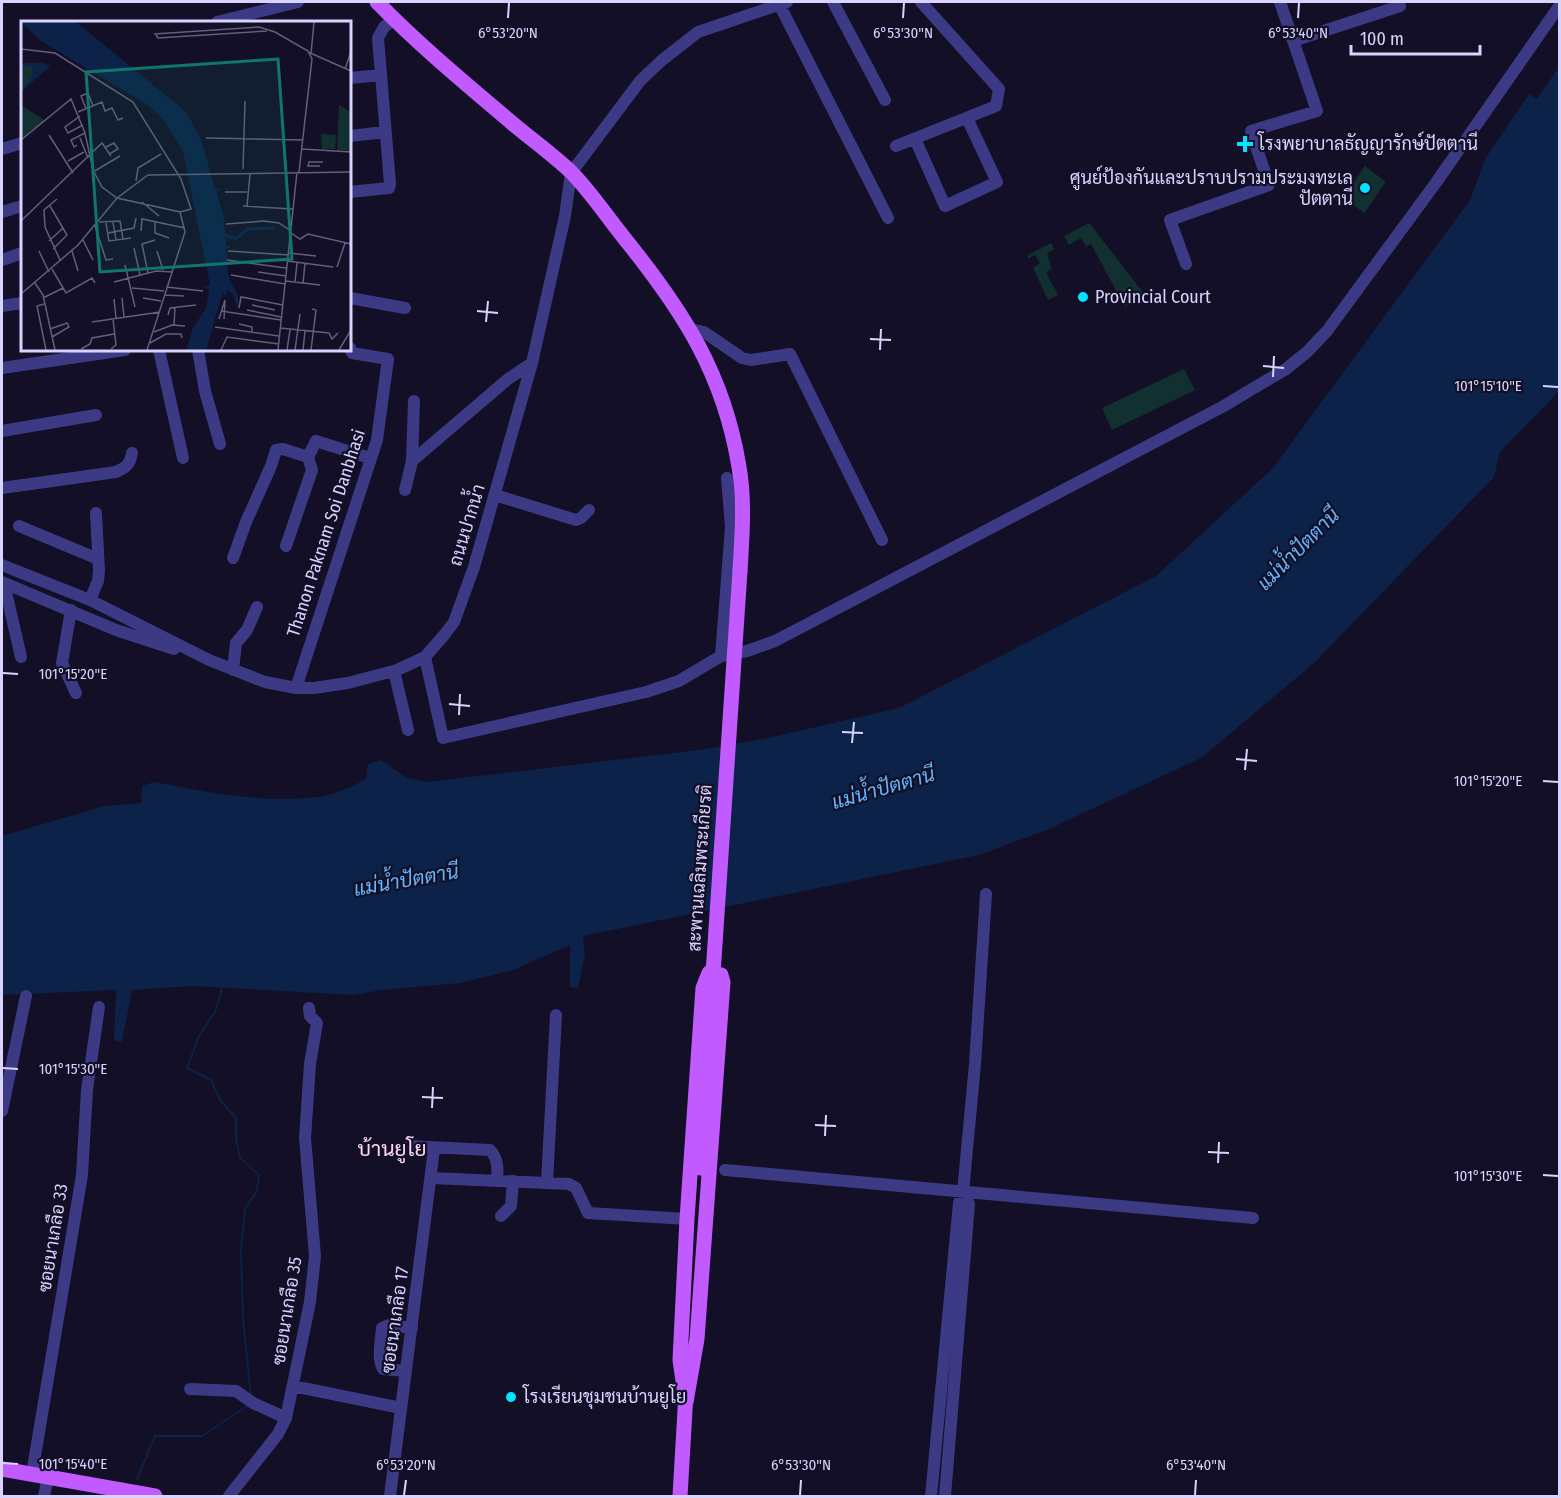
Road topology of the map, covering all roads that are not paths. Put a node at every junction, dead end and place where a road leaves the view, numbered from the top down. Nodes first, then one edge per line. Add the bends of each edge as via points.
1 (298, 2) edge
2 (377, 2) edge
3 (833, 2) edge
4 (921, 2) edge
5 (1280, 2) edge
6 (1399, 2) edge
7 (783, 3) edge
8 (1560, 5) edge
9 (394, 19) junction
10 (221, 21) edge
11 (1293, 41) junction
12 (381, 75) junction
13 (351, 78) edge
14 (885, 100) dead end
15 (968, 118) junction
16 (386, 132) junction
17 (351, 136) edge
18 (915, 139) junction
19 (21, 143) edge
20 (896, 146) dead end
21 (2, 149) edge
22 (571, 173) junction
23 (351, 192) edge
24 (21, 206) edge
25 (2, 212) edge
26 (888, 218) dead end
27 (21, 253) edge
28 (2, 260) edge
29 (1186, 264) dead end
30 (351, 298) edge
31 (21, 303) edge
32 (2, 306) edge
33 (405, 308) dead end
34 (690, 329) junction
35 (351, 350) edge
36 (100, 351) edge
37 (159, 351) edge
38 (198, 351) edge
39 (532, 363) junction
40 (2, 368) edge
41 (414, 401) dead end
42 (96, 415) dead end
43 (2, 430) edge
44 (220, 444) dead end
45 (132, 453) dead end
46 (183, 458) dead end
47 (309, 458) junction
48 (370, 458) junction
49 (412, 461) junction
50 (727, 478) dead end
51 (2, 488) edge
52 (405, 490) dead end
53 (495, 495) junction
54 (589, 510) dead end
55 (96, 513) dead end
56 (19, 526) dead end
57 (882, 540) dead end
58 (286, 546) dead end
59 (233, 558) dead end
60 (98, 559) junction
61 (2, 565) edge
62 (3, 582) edge
63 (90, 600) junction
64 (257, 607) dead end
65 (71, 610) junction
66 (721, 656) junction
67 (21, 657) dead end
68 (425, 657) junction
69 (209, 660) junction
70 (233, 670) junction
71 (394, 671) junction
72 (296, 688) junction
73 (76, 693) dead end
74 (408, 730) dead end
75 (986, 894) dead end
76 (26, 996) dead end
77 (99, 1007) dead end
78 (309, 1008) dead end
79 (556, 1015) dead end
80 (2, 1111) edge
81 (408, 1146) dead end
82 (434, 1149) junction
83 (725, 1170) dead end
84 (432, 1178) junction
85 (497, 1180) junction
86 (513, 1181) junction
87 (547, 1182) junction
88 (963, 1192) junction
89 (501, 1216) dead end
90 (1253, 1218) dead end
91 (687, 1219) junction
92 (412, 1328) junction
93 (406, 1371) junction
94 (293, 1386) junction
95 (190, 1389) dead end
96 (686, 1402) junction
97 (401, 1408) junction
98 (286, 1418) junction
99 (2, 1469) edge
100 (32, 1474) junction
101 (48, 1477) junction
102 (679, 1495) edge
103 (44, 1497) edge
104 (155, 1497) edge
105 (229, 1497) edge
106 (390, 1497) edge
107 (931, 1497) edge
108 (945, 1497) edge

1 - 10 street
2 - 9 main road, สะพานเฉลิมพระเกียรติ
3 - 14 street
4 - 15 street via 999,89 996,106
5 - 11 street
6 - 11 street via 1400,6
7 - 22 street via 698,32 661,61 640,81
7 - 26 street
8 - 66 street via 1346,307 1307,352 1286,369 1215,411 775,641
9 - 12 street via 378,38
9 - 22 main road, สะพานเฉลิมพระเกียรติ
11 - 29 street via 1317,111 1251,131 1269,185 1170,220
12 - 13 street
12 - 16 street
15 - 18 street
15 - 18 street via 997,182 945,206
16 - 17 street
16 - 23 street via 388,188
18 - 20 street
19 - 21 street
22 - 34 main road, สะพานเฉลิมพระเกียรติ via 637,254
22 - 39 street, ถนนปากน้ำ
24 - 25 street
27 - 28 street
30 - 33 street
31 - 32 street
34 - 57 street via 704,333 742,358 790,354
34 - 96 main road, สะพานเฉลิมพระเกียรติ, bridge via 707,360 731,428 740,469 743,520
35 - 48 street, Thanon Paknam Soi Danbhasi via 388,359 377,440
36 - 40 street
37 - 46 street
38 - 44 street
39 - 49 street
39 - 53 street, ถนนปากน้ำ
41 - 49 street
42 - 43 street
45 - 51 street via 126,468 116,472
47 - 48 street via 316,441
47 - 58 street via 312,470
47 - 59 street via 276,450
48 - 72 street, Thanon Paknam Soi Danbhasi
49 - 52 street
50 - 66 street via 731,527
53 - 54 street via 576,520
53 - 68 street, ถนนปากน้ำ via 460,608
55 - 60 street
56 - 60 street
60 - 63 street via 98,581
61 - 63 street, ถนนปากน้ำ
62 - 65 street, ถนนปากน้ำ
62 - 67 street
63 - 69 street, ถนนปากน้ำ
64 - 70 street via 236,643
65 - 69 street, ถนนปากน้ำ via 116,630
65 - 73 street via 62,663
66 - 68 street via 679,681 646,692 443,738
68 - 71 street, ถนนปากน้ำ
69 - 70 street, ถนนปากน้ำ
70 - 72 street, ถนนปากน้ำ
71 - 72 street, ถนนปากน้ำ via 348,683
71 - 74 street
75 - 88 street
76 - 80 street
77 - 100 street, ซอยนาเกลือ 33 via 87,1090 82,1175
78 - 94 street, ซอยนาเกลือ 35 via 317,1023 305,1138 315,1256
79 - 87 street
81 - 82 street
82 - 84 street, ซอยนาเกลือ 17
82 - 85 street via 490,1150 497,1163
83 - 88 street
84 - 85 street
84 - 92 street, ซอยนาเกลือ 17
85 - 86 street
86 - 87 street
86 - 89 street via 511,1206
87 - 91 street via 574,1185 588,1213
88 - 90 street
88 - 107 street
88 - 108 street via 969,1204
91 - 96 main road via 680,1359
91 - 96 main road via 703,988 709,973 717,973 723,982 698,1339
92 - 93 street, ซอยนาเกลือ 17
92 - 93 street via 382,1328 383,1369
93 - 97 street, ซอยนาเกลือ 17
94 - 97 street
94 - 98 street, ซอยนาเกลือ 35
95 - 98 street via 236,1391
96 - 102 main road
97 - 106 street, ซอยนาเกลือ 17
98 - 105 street, ซอยนาเกลือ 35
99 - 100 main road
100 - 101 main road
101 - 103 street
101 - 104 main road

